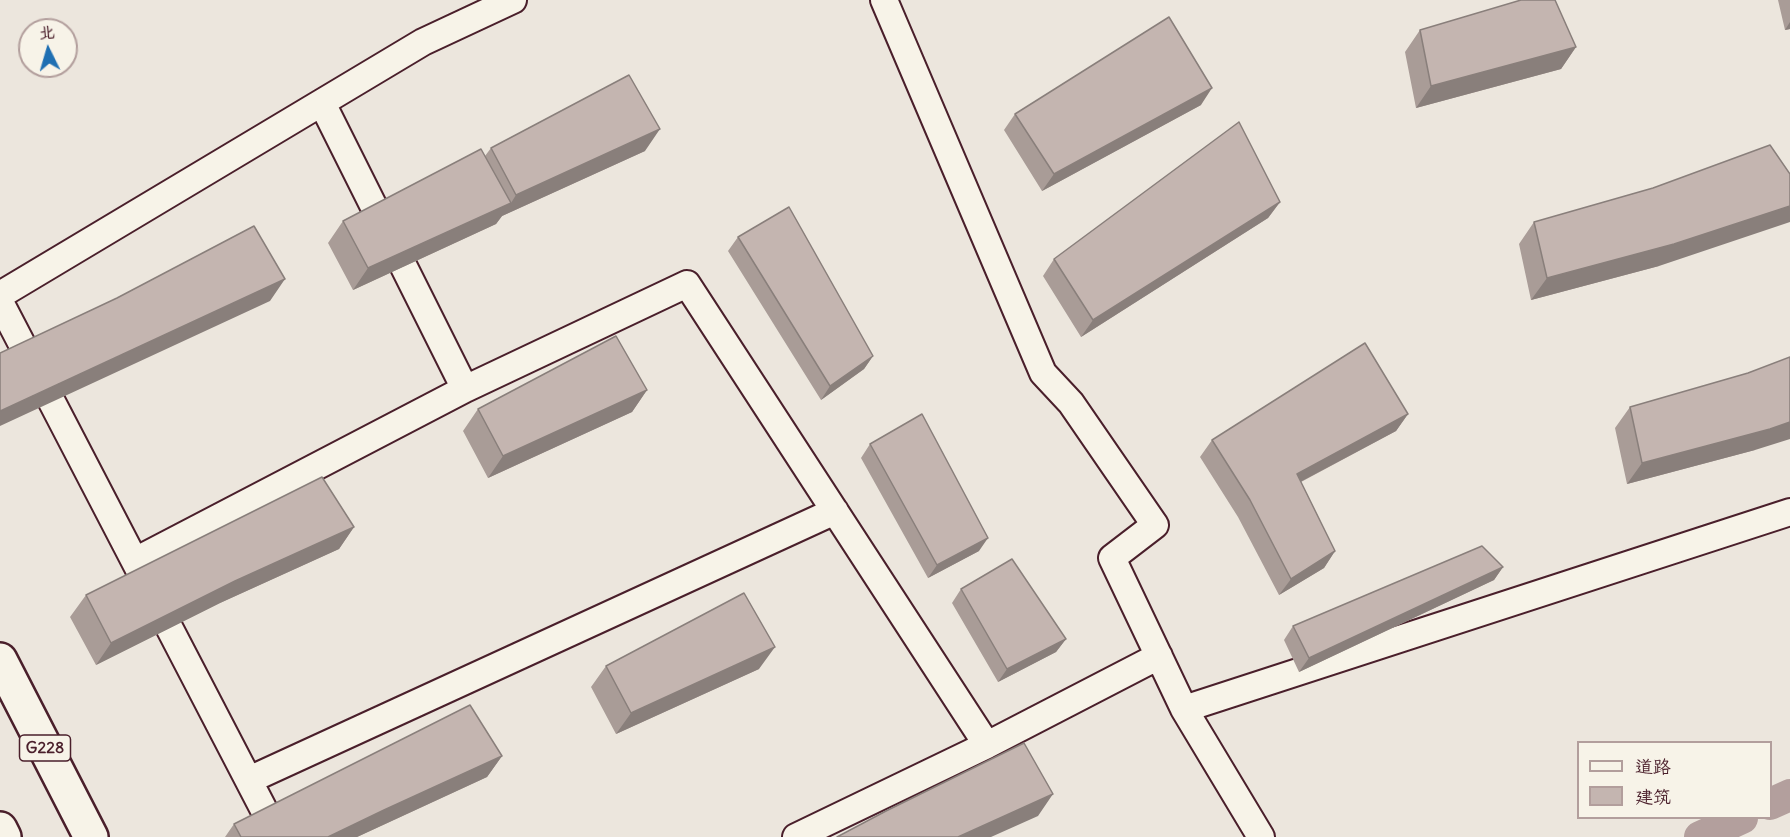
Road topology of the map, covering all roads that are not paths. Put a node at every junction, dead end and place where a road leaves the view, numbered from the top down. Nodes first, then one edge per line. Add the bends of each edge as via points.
1 (513, 0) edge
2 (884, 0) edge
3 (322, 103) junction
4 (0, 295) edge
5 (0, 302) edge
6 (465, 389) junction
7 (835, 511) junction
8 (1790, 512) edge
9 (135, 561) junction
10 (1159, 656) junction
11 (0, 660) edge
12 (1184, 709) junction
13 (987, 745) junction
14 (249, 780) junction
15 (0, 829) edge
16 (4, 837) edge
17 (91, 837) edge
18 (278, 837) edge
19 (796, 837) edge
20 (1261, 837) edge

1 - 3 street via 423,42
2 - 10 street via 1042,373 1071,403 1155,525 1112,558
3 - 4 street
3 - 6 street
5 - 9 street
6 - 7 street via 687,284
6 - 9 street
7 - 13 street
7 - 14 street
8 - 12 street
9 - 14 street
10 - 12 street
10 - 13 street
11 - 17 highway, G228
12 - 20 street
13 - 19 street
14 - 18 street
15 - 16 highway

